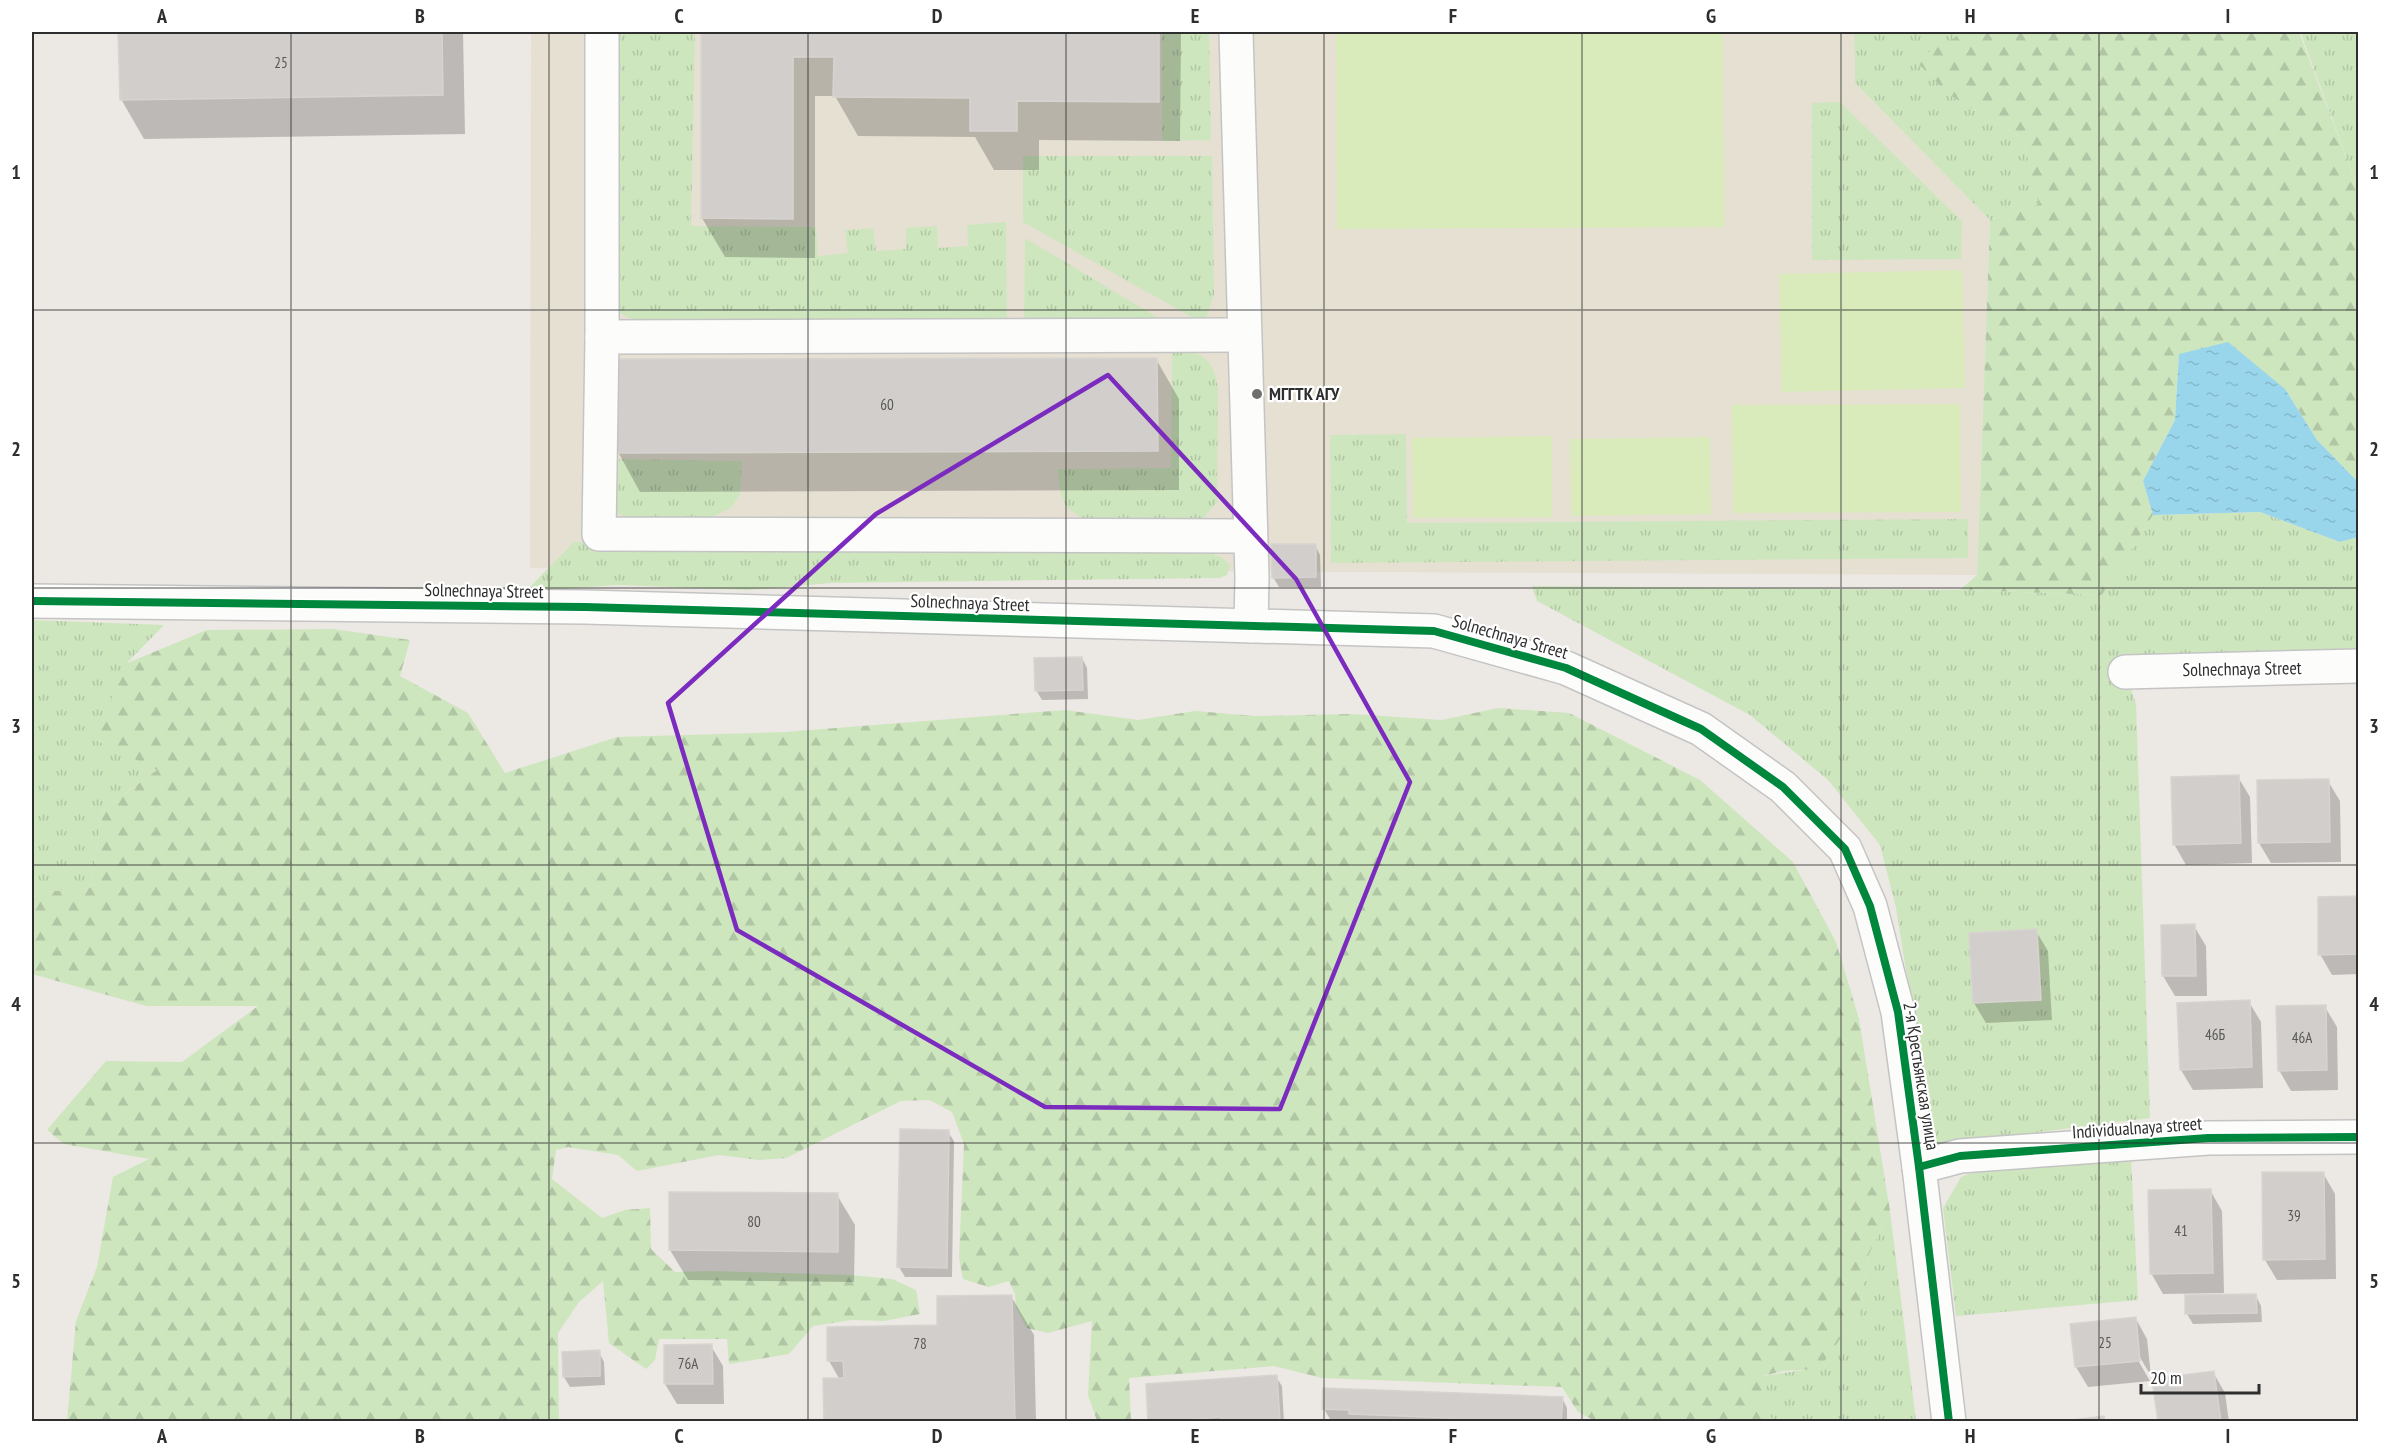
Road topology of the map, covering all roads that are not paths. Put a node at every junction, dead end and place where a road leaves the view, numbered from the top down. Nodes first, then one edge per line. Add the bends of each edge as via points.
1 (602, 32) edge
2 (1236, 32) edge
3 (1244, 335) junction
4 (602, 337) junction
5 (1250, 536) junction
6 (32, 601) edge
7 (1251, 626) junction
8 (2358, 666) edge
9 (2125, 672) dead end
10 (1845, 849) joint
11 (2358, 1137) edge
12 (1919, 1167) junction
13 (1949, 1422) edge

1 - 4 street
2 - 3 street
3 - 4 street
3 - 5 street
4 - 5 street via 598,534
5 - 7 street
6 - 7 street, Solnechnaya Street via 585,607
7 - 10 street, Solnechnaya Street via 1434,631 1566,668 1701,729 1783,787
8 - 9 street, Solnechnaya Street
10 - 12 street, 2-я Крестьянская улица via 1870,906 1898,1012
11 - 12 street, Individualnaya street via 2208,1138 1960,1156
12 - 13 street, 2-я Крестьянская улица

